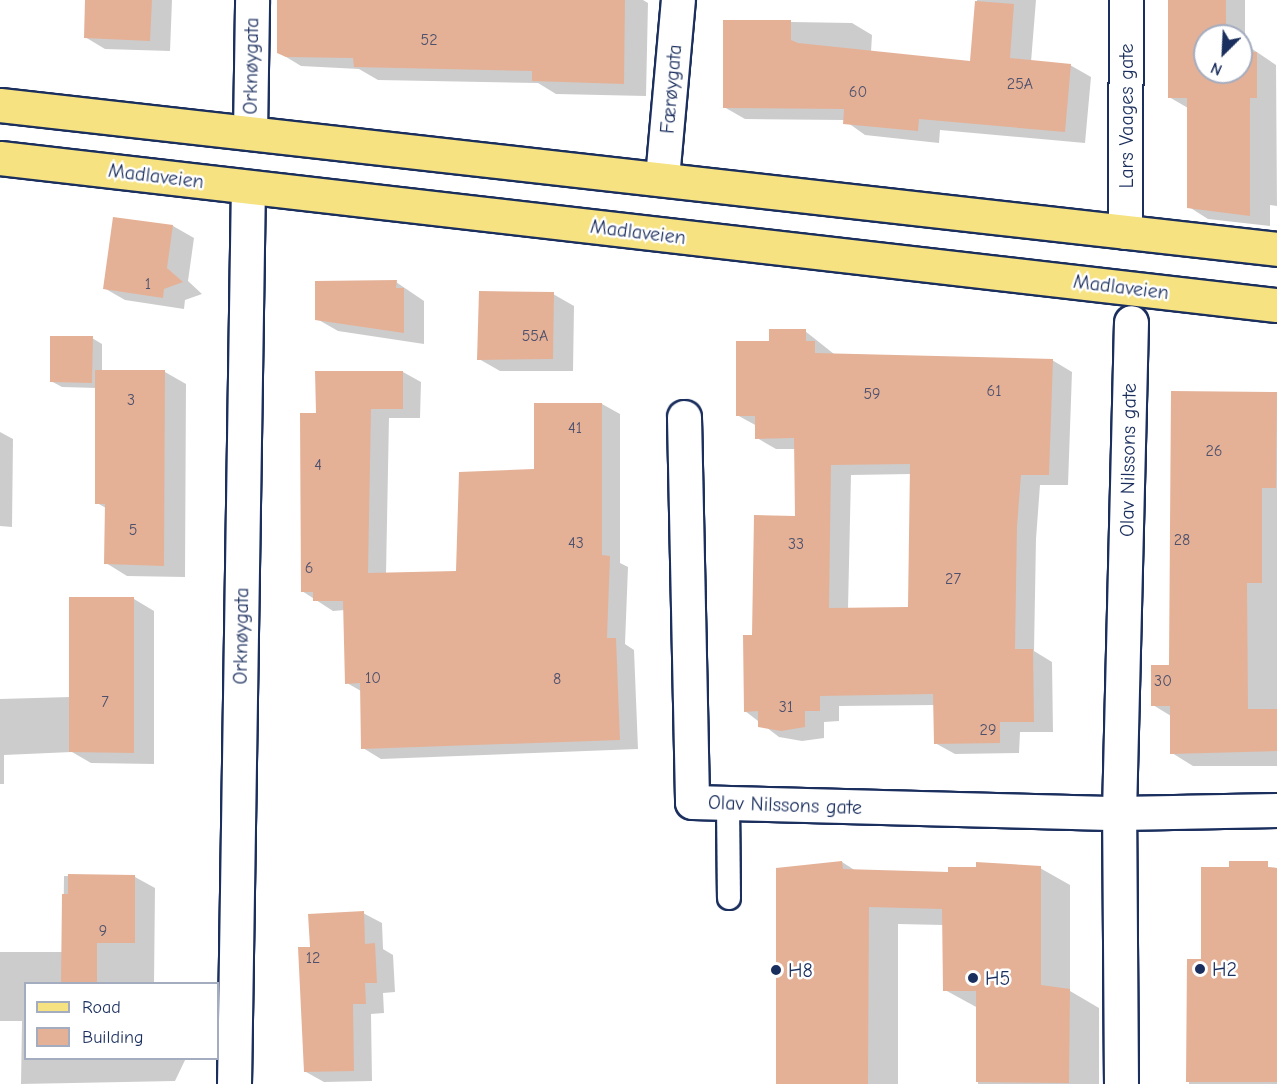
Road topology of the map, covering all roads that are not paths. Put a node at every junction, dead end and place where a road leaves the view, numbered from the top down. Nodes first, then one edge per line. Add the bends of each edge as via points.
1 (252, 0) edge
2 (678, 0) edge
3 (1126, 0) edge
4 (0, 105) edge
5 (250, 133) junction
6 (0, 158) edge
7 (662, 178) junction
8 (248, 187) junction
9 (1125, 232) junction
10 (1277, 249) edge
11 (1277, 305) edge
12 (1131, 322) dead end
13 (684, 417) dead end
14 (728, 804) junction
15 (1277, 810) edge
16 (1119, 813) junction
17 (729, 898) dead end
18 (234, 1084) edge
19 (1121, 1084) edge

1 - 5 street, Orknøygata
2 - 7 street, Færøygata
3 - 9 street, Lars Vaages gate
4 - 5 main road
5 - 7 main road
6 - 8 main road, Madlaveien
7 - 9 main road
8 - 11 main road, Madlaveien
8 - 18 street, Orknøygata
9 - 10 main road
12 - 16 street, Olav Nilssons gate
13 - 14 street, Olav Nilssons gate via 692,802
14 - 16 street, Olav Nilssons gate
14 - 17 lane
15 - 16 street, Olav Nilssons gate
16 - 19 street, Olav Nilssons gate

